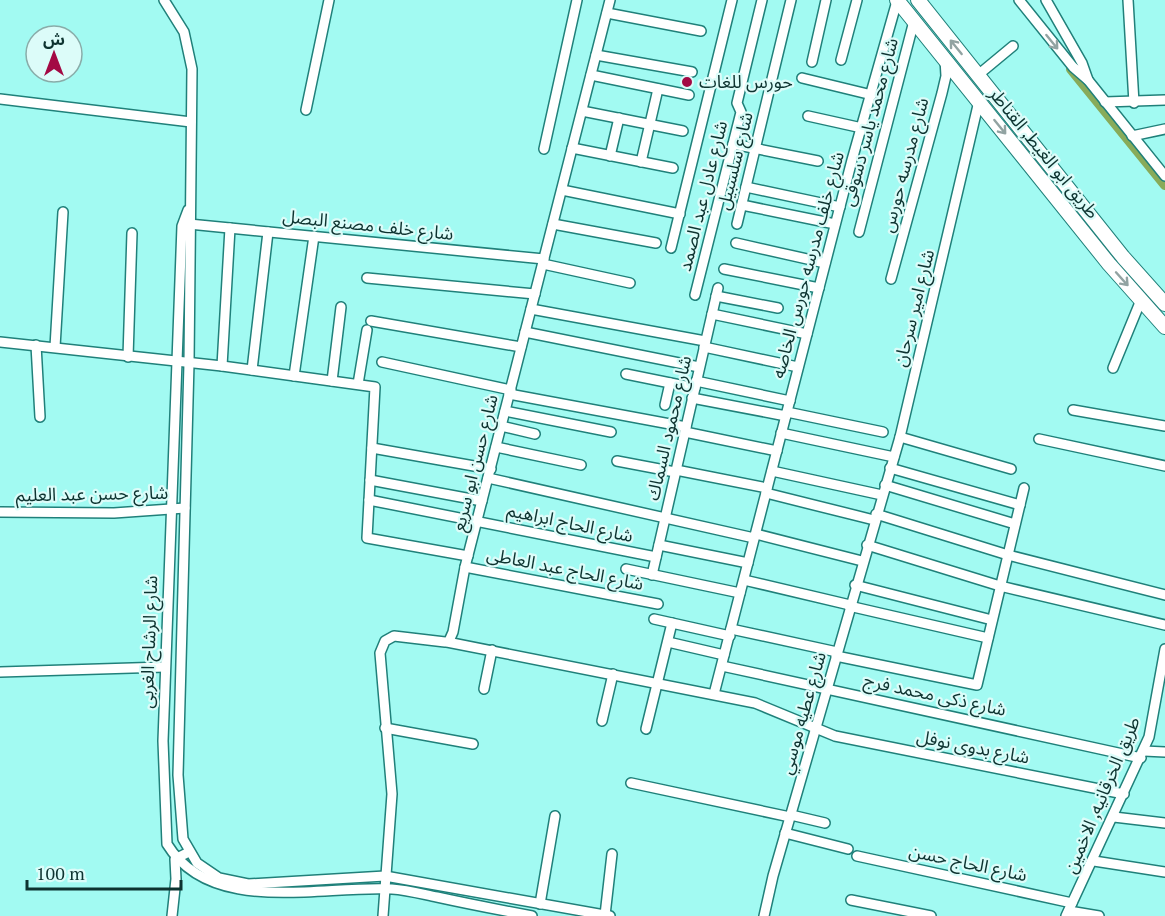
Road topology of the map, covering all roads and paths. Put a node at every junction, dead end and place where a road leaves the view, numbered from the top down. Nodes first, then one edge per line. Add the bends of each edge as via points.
1 (164, 0) edge
2 (329, 0) edge
3 (577, 0) edge
4 (610, 0) edge
5 (732, 0) edge
6 (762, 0) edge
7 (791, 0) edge
8 (826, 0) edge
9 (857, 0) edge
10 (918, 0) edge
11 (1019, 0) edge
12 (1046, 0) edge
13 (1128, 0) edge
14 (897, 1) edge
15 (607, 13) junction
16 (914, 21) junction
17 (701, 31) dead end
18 (1013, 46) dead end
19 (596, 55) junction
20 (945, 59) junction
21 (841, 60) dead end
22 (812, 62) dead end
23 (692, 72) dead end
24 (591, 75) junction
25 (978, 75) junction
26 (802, 78) dead end
27 (1088, 80) junction
28 (658, 89) junction
29 (689, 95) dead end
30 (872, 95) junction
31 (0, 99) edge
32 (1165, 100) edge
33 (979, 101) junction
34 (1105, 102) junction
35 (1134, 103) junction
36 (306, 110) dead end
37 (582, 111) junction
38 (808, 116) dead end
39 (619, 118) junction
40 (191, 122) junction
41 (649, 124) junction
42 (862, 128) junction
43 (1165, 129) edge
44 (683, 131) dead end
45 (1132, 136) junction
46 (733, 144) junction
47 (572, 148) junction
48 (544, 149) dead end
49 (756, 149) junction
50 (610, 156) junction
51 (818, 161) dead end
52 (640, 162) junction
53 (673, 168) dead end
54 (1165, 176) edge
55 (746, 188) junction
56 (562, 190) junction
57 (742, 205) junction
58 (840, 207) junction
59 (189, 208) junction
60 (63, 212) dead end
61 (680, 214) junction
62 (189, 224) junction
63 (553, 224) junction
64 (737, 224) dead end
65 (836, 224) junction
66 (230, 228) junction
67 (268, 232) junction
68 (859, 232) dead end
69 (132, 233) dead end
70 (314, 236) junction
71 (656, 243) dead end
72 (736, 243) dead end
73 (671, 248) dead end
74 (543, 261) junction
75 (825, 262) junction
76 (724, 269) dead end
77 (366, 278) dead end
78 (891, 279) dead end
79 (630, 283) dead end
80 (819, 288) junction
81 (535, 294) junction
82 (695, 295) dead end
83 (1141, 300) junction
84 (1165, 304) edge
85 (341, 307) dead end
86 (778, 308) dead end
87 (531, 309) junction
88 (712, 314) junction
89 (1165, 327) edge
90 (525, 332) junction
91 (807, 334) junction
92 (0, 342) edge
93 (705, 344) junction
94 (36, 345) junction
95 (55, 347) junction
96 (521, 347) junction
97 (128, 357) junction
98 (177, 362) junction
99 (382, 362) dead end
100 (189, 363) junction
101 (222, 366) junction
102 (699, 367) junction
103 (798, 367) junction
104 (1113, 368) dead end
105 (252, 370) junction
106 (626, 374) dead end
107 (294, 376) junction
108 (332, 381) junction
109 (358, 384) junction
110 (670, 384) junction
111 (694, 389) junction
112 (510, 392) junction
113 (175, 397) junction
114 (188, 398) junction
115 (790, 401) junction
116 (666, 405) dead end
117 (1073, 410) dead end
118 (505, 411) junction
119 (786, 414) junction
120 (40, 417) dead end
121 (501, 426) junction
122 (1165, 426) edge
123 (685, 430) junction
124 (611, 432) dead end
125 (883, 432) dead end
126 (782, 433) junction
127 (535, 434) dead end
128 (900, 437) junction
129 (1039, 439) dead end
130 (496, 447) junction
131 (372, 448) junction
132 (777, 451) junction
133 (894, 457) junction
134 (617, 461) dead end
135 (580, 465) dead end
136 (1165, 466) edge
137 (890, 468) junction
138 (1011, 469) dead end
139 (676, 471) junction
140 (772, 471) junction
141 (489, 474) junction
142 (370, 480) junction
143 (885, 485) junction
144 (1024, 488) dead end
145 (767, 490) junction
146 (882, 495) junction
147 (369, 500) junction
148 (482, 501) junction
149 (1020, 505) junction
150 (185, 508) junction
151 (170, 509) junction
152 (0, 512) edge
153 (875, 517) junction
154 (665, 518) junction
155 (478, 521) junction
156 (1015, 524) junction
157 (755, 536) junction
158 (659, 545) junction
159 (867, 545) junction
160 (1008, 555) junction
161 (468, 556) junction
162 (656, 557) junction
163 (862, 561) junction
164 (748, 563) junction
165 (465, 567) junction
166 (626, 569) dead end
167 (652, 574) junction
168 (744, 580) junction
169 (855, 585) junction
170 (1000, 586) junction
171 (740, 593) junction
172 (1165, 595) edge
173 (658, 604) dead end
174 (850, 606) junction
175 (654, 619) dead end
176 (992, 620) junction
177 (672, 623) junction
178 (1165, 625) edge
179 (730, 632) junction
180 (988, 638) junction
181 (447, 642) junction
182 (668, 642) junction
183 (180, 644) junction
184 (166, 645) junction
185 (1165, 649) edge
186 (492, 650) junction
187 (837, 654) junction
188 (724, 655) junction
189 (722, 666) junction
190 (165, 667) junction
191 (1164, 669) edge
192 (0, 672) edge
193 (613, 674) junction
194 (657, 682) junction
195 (829, 689) junction
196 (484, 690) dead end
197 (714, 694) junction
198 (1154, 719) junction
199 (1165, 719) edge
200 (602, 721) dead end
201 (385, 729) junction
202 (646, 729) dead end
203 (816, 730) junction
204 (473, 744) dead end
205 (1165, 752) edge
206 (1142, 754) junction
207 (631, 783) dead end
208 (1125, 794) junction
209 (164, 812) junction
210 (180, 812) junction
211 (555, 816) dead end
212 (790, 816) junction
213 (1114, 817) junction
214 (825, 823) dead end
215 (1165, 823) edge
216 (785, 833) junction
217 (849, 849) dead end
218 (189, 852) junction
219 (612, 854) dead end
220 (857, 856) dead end
221 (175, 859) junction
222 (1094, 861) junction
223 (1165, 872) edge
224 (385, 876) junction
225 (384, 889) junction
226 (851, 900) dead end
227 (540, 904) junction
228 (1069, 910) edge
229 (172, 916) edge
230 (383, 916) edge
231 (532, 916) edge
232 (608, 916) edge
233 (764, 916) edge
234 (931, 916) edge
235 (1099, 916) edge

1 - 40 street, شارع الرشاح الغربى via 184,32 189,50
2 - 36 street
3 - 48 street
4 - 15 street, شارع حسن ابو سريع
5 - 61 street
6 - 46 street, شارع عادل عبد الصمد via 737,104 741,112
7 - 49 street, شارع سلسبيل
8 - 22 street
9 - 21 street
25 -> 10 main road, طريق ابو الغيط, القناطر
11 -> 27 street
12 - 27 street
13 - 35 street
14 - 16 main road, طريق ابو الغيط, القناطر
14 - 30 street, شارع خلف مدرسه حورس الخاصه
15 - 17 street
15 - 19 street, شارع حسن ابو سريع
16 - 20 main road, طريق ابو الغيط, القناطر
16 - 68 street, شارع محمد ياسر دسوقى
18 - 25 street
19 - 23 street
19 - 24 street, شارع حسن ابو سريع
20 - 33 main road, طريق ابو الغيط, القناطر
20 - 78 street, شارع مدرسه حورس via 942,93
24 - 28 street
24 - 37 street, شارع حسن ابو سريع
25 - 84 main road, طريق ابو الغيط, القناطر
26 - 30 street
27 - 34 street
28 - 29 street
28 - 41 street
30 - 42 street, شارع خلف مدرسه حورس الخاصه
31 - 40 street
32 - 35 street
33 -> 83 main road, طريق ابو الغيط, القناطر
33 - 128 street, شارع امير سرحان
34 - 35 street
34 - 45 street
37 - 39 street
37 - 47 street, شارع حسن ابو سريع
38 - 42 street
39 - 41 street
39 - 50 street
40 - 59 street, شارع الرشاح الغربى
41 - 44 street
41 - 52 street
42 - 58 street, شارع خلف مدرسه حورس الخاصه
43 - 45 street
45 - 54 street
46 - 49 street
46 - 82 street, شارع عادل عبد الصمد
47 - 50 street
47 - 56 street, شارع حسن ابو سريع
49 - 51 street
49 - 55 street, شارع سلسبيل
50 - 52 street
52 - 53 street
55 - 57 street, شارع سلسبيل
55 - 58 street
56 - 61 street
56 - 63 street, شارع حسن ابو سريع
57 - 64 street, شارع سلسبيل
57 - 65 street
58 - 65 street, شارع خلف مدرسه حورس الخاصه
59 - 62 street, شارع الرشاح الغربى
59 - 98 street, شارع الرشاح الغربى via 182,226
60 - 95 street
61 - 73 street
62 - 66 street, شارع خلف مصنع البصل
62 - 100 street, شارع الرشاح الغربى
63 - 71 street
63 - 74 street, شارع حسن ابو سريع
65 - 75 street, شارع خلف مدرسه حورس الخاصه
66 - 67 street, شارع خلف مصنع البصل
66 - 101 street
67 - 70 street, شارع خلف مصنع البصل
67 - 105 street
69 - 97 street
70 - 74 street, شارع خلف مصنع البصل
70 - 107 street
72 - 75 street
74 - 79 street, شارع خلف مصنع البصل
74 - 81 street, شارع حسن ابو سريع
75 - 80 street, شارع خلف مدرسه حورس الخاصه
76 - 80 street
77 - 81 street
80 - 91 street, شارع خلف مدرسه حورس الخاصه
81 - 87 street, شارع حسن ابو سريع
83 - 89 main road, طريق ابو الغيط, القناطر
83 - 104 street
85 - 108 street
86 - 88 street, شارع محمود السماك via 717,292
87 - 90 street, شارع حسن ابو سريع
87 - 93 street
88 - 91 street
88 - 93 street, شارع محمود السماك
90 - 96 street, شارع حسن ابو سريع
90 - 102 street
91 - 103 street, شارع خلف مدرسه حورس الخاصه
92 - 94 street
93 - 102 street, شارع محمود السماك
93 - 103 street
94 - 95 street
94 - 120 street
95 - 97 street
96 - 109 street via 369,325
96 - 112 street, شارع حسن ابو سريع
97 - 98 street
98 - 100 street
98 - 113 street, شارع الرشاح الغربى
99 - 112 street
100 - 101 street
100 - 114 street, شارع الرشاح الغربى
101 - 105 street
102 - 111 street, شارع محمود السماك
103 - 115 street, شارع خلف مدرسه حورس الخاصه
105 - 107 street
106 - 110 street
107 - 108 street
108 - 109 street
109 - 131 street via 376,388
110 - 111 street
110 - 116 street
111 - 115 street
111 - 119 street
111 - 123 street, شارع محمود السماك
112 - 118 street, شارع حسن ابو سريع
112 - 123 street
113 - 114 street
113 - 151 street, شارع الرشاح الغربى
114 - 150 street, شارع الرشاح الغربى
115 - 119 street, شارع خلف مدرسه حورس الخاصه
117 - 122 street
118 - 121 street, شارع حسن ابو سريع
118 - 124 street
119 - 125 street
119 - 126 street, شارع خلف مدرسه حورس الخاصه
121 - 127 street
121 - 130 street, شارع حسن ابو سريع
123 - 132 street
123 - 139 street, شارع محمود السماك
126 - 132 street, شارع خلف مدرسه حورس الخاصه
126 - 133 street
128 - 133 street, شارع امير سرحان
128 - 138 street
129 - 136 street
130 - 135 street
130 - 141 street, شارع حسن ابو سريع
131 - 141 street
131 - 142 street
132 - 140 street, شارع خلف مدرسه حورس الخاصه
133 - 137 street, شارع امير سرحان
134 - 139 street
137 - 143 street, شارع امير سرحان
137 - 149 street
139 - 145 street
139 - 154 street, شارع محمود السماك
140 - 145 street, شارع خلف مدرسه حورس الخاصه
140 - 146 street
141 - 148 street, شارع حسن ابو سريع
141 - 154 street
142 - 147 street
142 - 148 street
143 - 146 street, شارع امير سرحان
143 - 156 street
144 - 149 street
145 - 153 street
145 - 157 street, شارع خلف مدرسه حورس الخاصه
146 - 153 street, شارع امير سرحان
147 - 155 street, شارع الحاج ابراهيم
147 - 161 street via 369,539
148 - 155 street, شارع حسن ابو سريع
149 - 156 street
150 - 151 street, شارع حسن عبد العليم
150 - 183 street, شارع الرشاح الغربى
151 - 152 street, شارع حسن عبد العليم via 114,513
151 - 184 street, شارع الرشاح الغربى
153 - 159 street, شارع عطيه موسي
153 - 160 street
154 - 157 street
154 - 158 street, شارع محمود السماك
155 - 161 street, شارع حسن ابو سريع
155 - 162 street, شارع الحاج ابراهيم
156 - 160 street
157 - 163 street
157 - 164 street, شارع خلف مدرسه حورس الخاصه
158 - 162 street, شارع محمود السماك
158 - 164 street
159 - 163 street, شارع عطيه موسي
159 - 170 street
160 - 170 street
160 - 172 street
161 - 165 street, شارع حسن ابو سريع
162 - 167 street, شارع محمود السماك
163 - 169 street, شارع عطيه موسي
164 - 168 street, شارع خلف مدرسه حورس الخاصه
165 - 173 street, شارع الحاج عبد العاطى
165 - 181 street, شارع حسن ابو سريع via 453,632
166 - 167 street
167 - 171 street
168 - 171 street, شارع خلف مدرسه حورس الخاصه
168 - 174 street
169 - 174 street, شارع عطيه موسي
169 - 176 street
170 - 176 street
170 - 178 street
171 - 179 street, شارع خلف مدرسه حورس الخاصه
174 - 180 street
174 - 187 street, شارع عطيه موسي
175 - 177 street
176 - 180 street
177 - 179 street
177 - 182 street
179 - 187 street
179 - 188 street, شارع خلف مدرسه حورس الخاصه
180 - 187 street via 976,685
181 - 186 street, شارع بدوى نوفل
181 - 201 street via 394,636 383,644 380,658
182 - 188 street
182 - 194 street
183 - 184 street
183 - 210 street, شارع الرشاح الغربى
184 - 190 street, شارع الرشاح الغربى
185 - 191 street, طريق الخرقانيه, الاخمين
186 - 193 street, شارع بدوى نوفل
186 - 196 street
187 - 195 street, شارع عطيه موسي
188 - 189 street, شارع خلف مدرسه حورس الخاصه
189 - 195 street, شارع ذكى محمد فرج
189 - 197 street, شارع خلف مدرسه حورس الخاصه
190 - 192 street
190 - 209 street, شارع الرشاح الغربى
191 - 198 street, طريق الخرقانيه, الاخمين
193 - 194 street, شارع بدوى نوفل
193 - 200 street
194 - 197 street, شارع بدوى نوفل
194 - 202 street
195 - 203 street, شارع عطيه موسي
195 - 206 street, شارع ذكى محمد فرج
197 - 203 street, شارع بدوى نوفل via 766,707
198 - 199 street
198 - 206 street, طريق الخرقانيه, الاخمين
201 - 204 street
201 - 224 street via 392,794
203 - 208 street, شارع بدوى نوفل
203 - 212 street, شارع عطيه موسي
205 - 206 street, شارع ذكى محمد فرج
206 - 208 street, طريق الخرقانيه, الاخمين
207 - 212 street
208 - 213 street, طريق الخرقانيه, الاخمين
209 - 210 street
209 - 221 street, شارع الرشاح الغربى via 165,834
210 - 218 street, شارع الرشاح الغربى
211 - 227 street
212 - 214 street
212 - 216 street, شارع عطيه موسي
213 - 215 street
213 - 222 street, طريق الخرقانيه, الاخمين
216 - 217 street
216 - 233 street, شارع عطيه موسي
218 - 221 street
218 - 224 street, شارع الرشاح الغربى via 207,872 248,884
219 - 232 street
220 - 228 street, شارع الحاج حسن
221 - 225 street via 211,885 239,894 269,896
221 - 229 street
222 - 223 street
222 - 228 street, طريق الخرقانيه, الاخمين
224 - 225 street
224 - 227 street, شارع الرشاح الغربى
225 - 230 street
225 - 231 street
226 - 234 street
227 - 232 street, شارع الرشاح الغربى
228 - 235 street, شارع الحاج حسن

